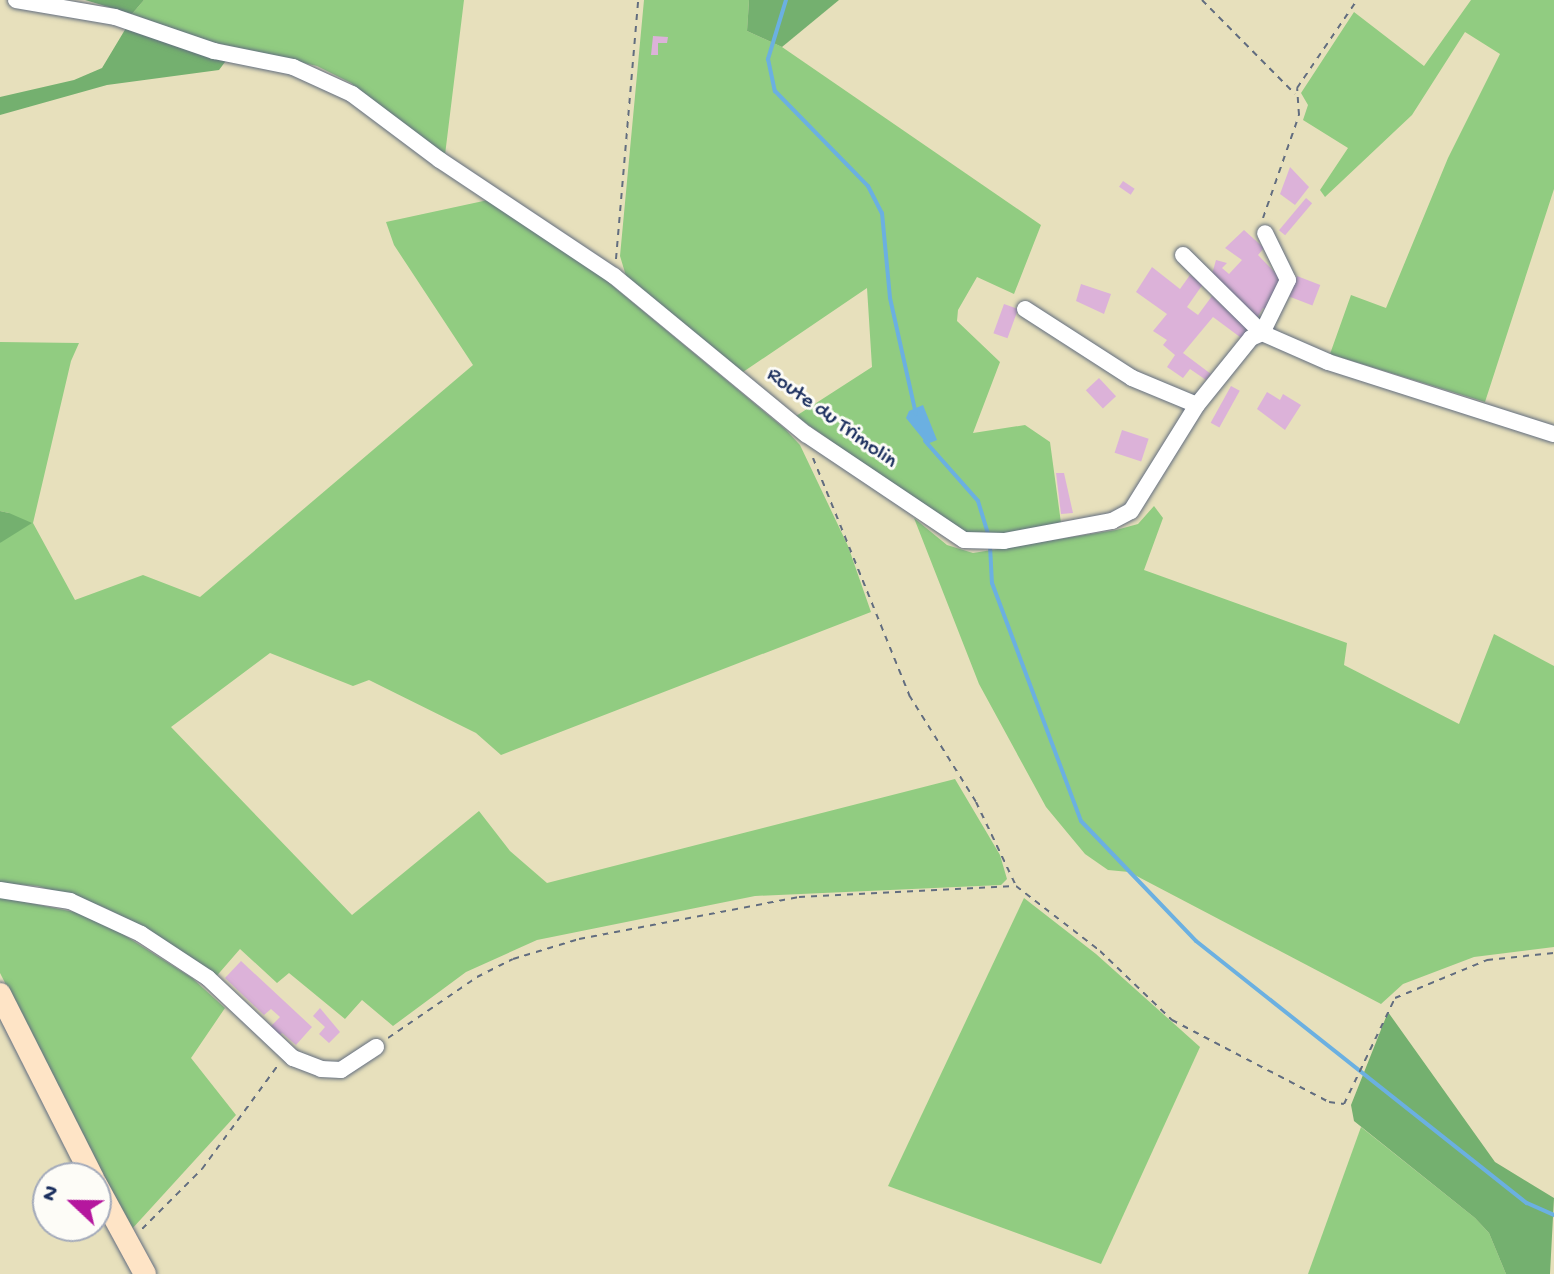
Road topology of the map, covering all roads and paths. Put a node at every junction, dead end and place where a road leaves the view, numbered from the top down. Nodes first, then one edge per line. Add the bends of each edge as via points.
1 (16, 0) edge
2 (638, 0) edge
3 (1202, 0) edge
4 (1357, 0) edge
5 (1296, 95) junction
6 (1265, 233) joint
7 (1183, 255) dead end
8 (614, 276) junction
9 (1025, 309) dead end
10 (1262, 333) junction
11 (1197, 405) junction
12 (806, 434) junction
13 (1554, 434) edge
14 (1016, 886) junction
15 (0, 890) edge
16 (1554, 953) edge
17 (0, 994) edge
18 (376, 1047) joint
19 (284, 1054) junction
20 (85, 1162) edge
21 (112, 1215) edge
22 (127, 1244) junction
23 (145, 1274) edge

1 - 8 street, Route du Trimolin via 80,7 214,51 270,60 320,77
2 - 8 path
3 - 5 path
4 - 5 path
5 - 6 path via 1299,115 1269,191
6 - 10 street via 1288,280
7 - 10 street
8 - 12 street, Route du Trimolin
9 - 11 street via 1132,378
10 - 11 street, Route du Trimolin via 1251,338
10 - 13 street via 1328,362
11 - 12 street, Route du Trimolin via 1131,511 1112,521 986,543 944,530
12 - 14 path via 891,655 976,802
14 - 16 path via 1100,951 1172,1020 1338,1105 1344,1104 1395,998 1487,960
14 - 18 path via 799,897 579,939 513,959 477,977
15 - 19 street via 70,901 141,934 208,978
17 - 20 street
18 - 19 street via 354,1064 332,1071
19 - 22 path via 202,1169
21 - 22 street
22 - 23 street

